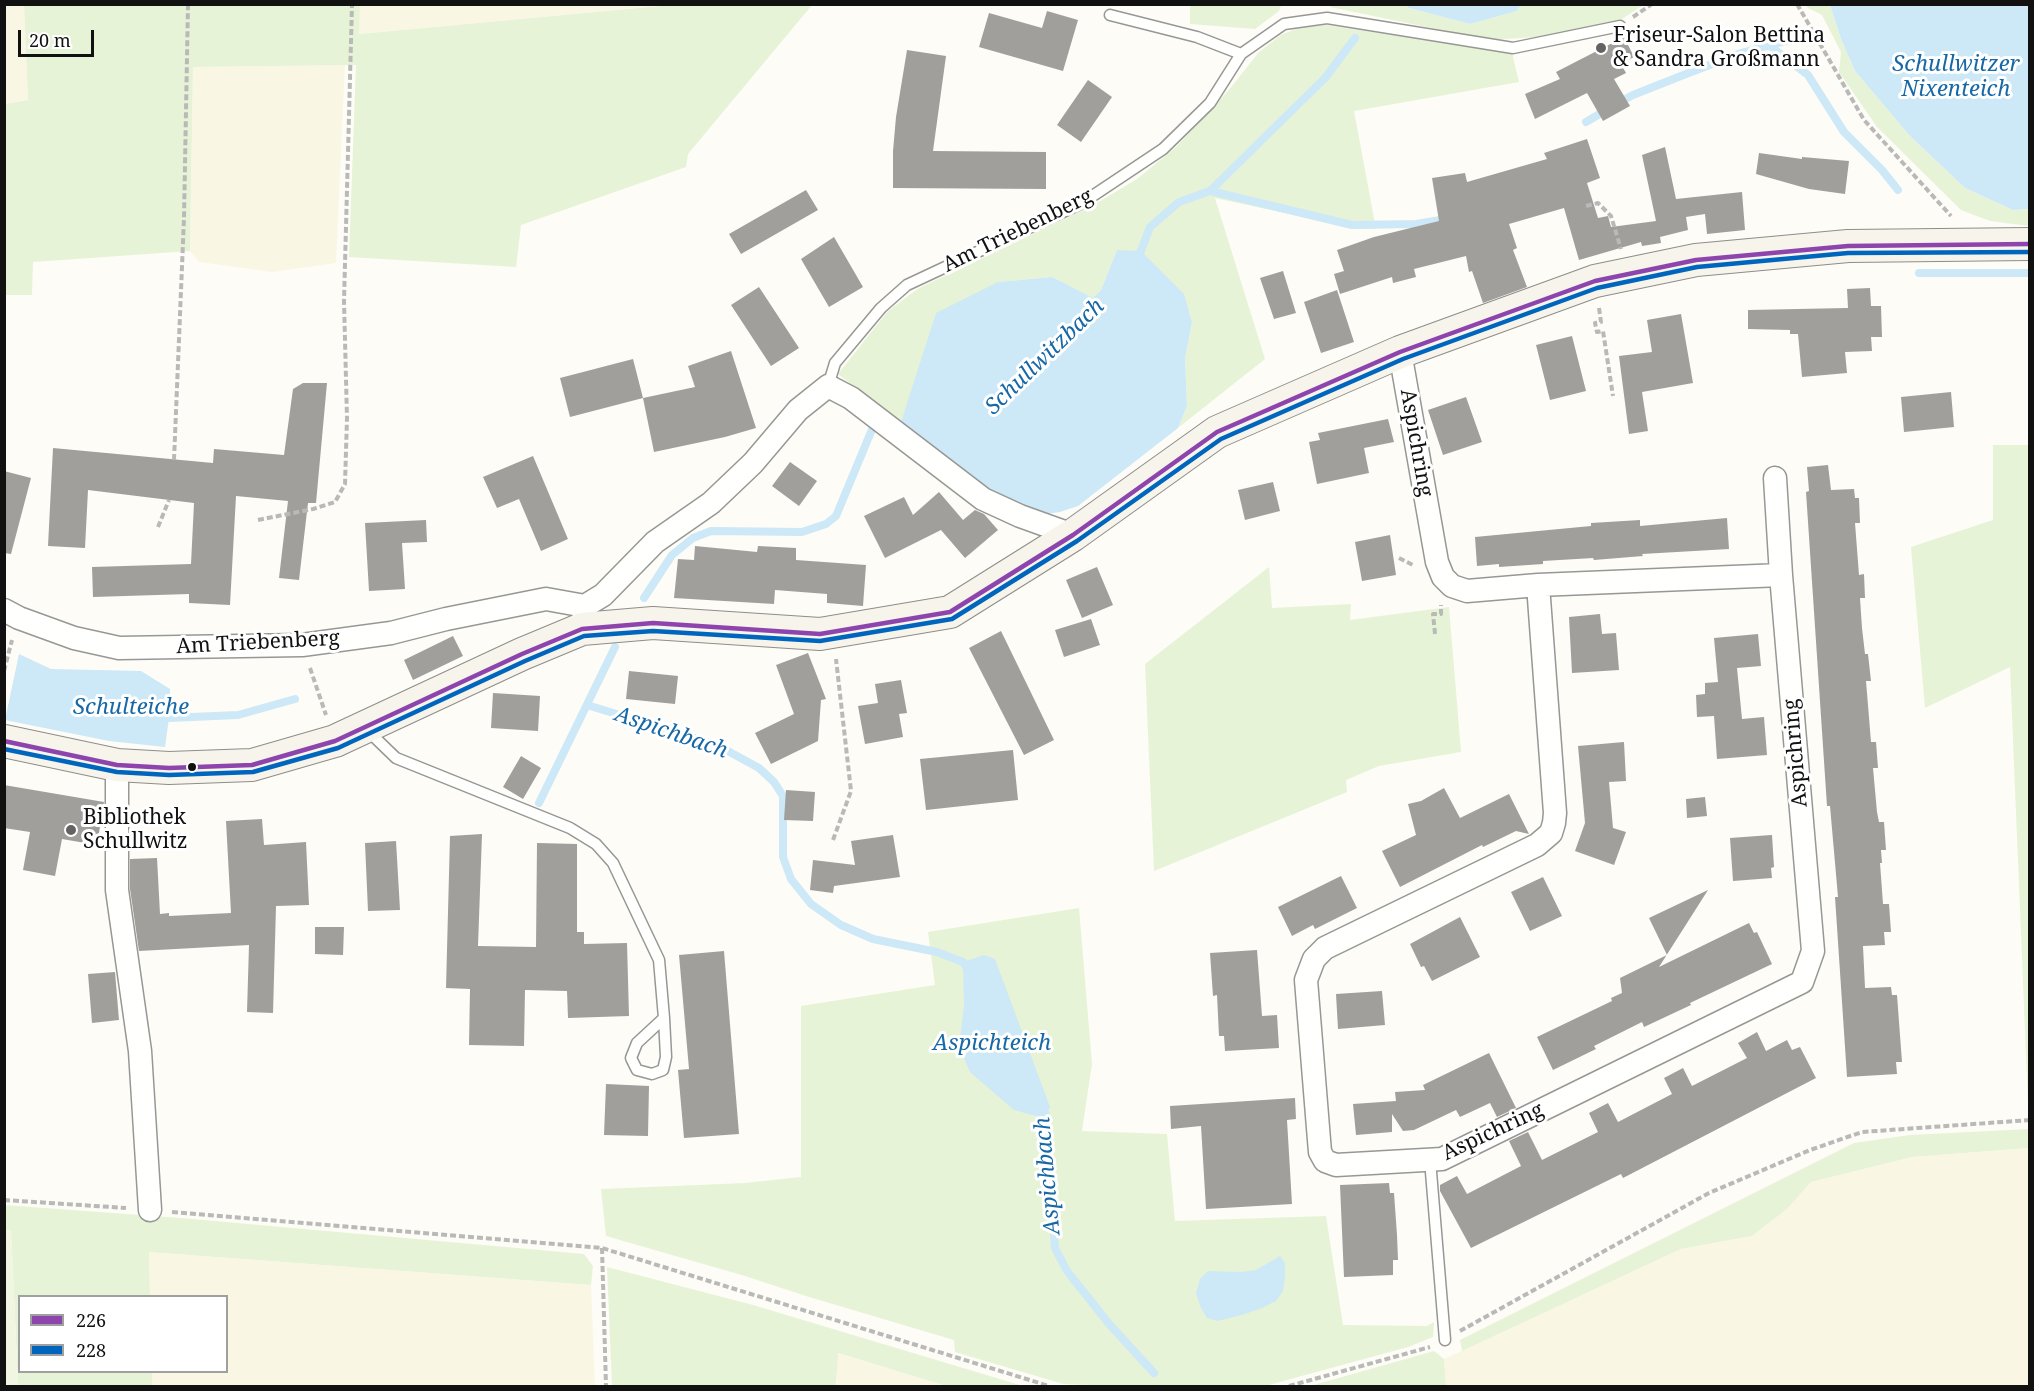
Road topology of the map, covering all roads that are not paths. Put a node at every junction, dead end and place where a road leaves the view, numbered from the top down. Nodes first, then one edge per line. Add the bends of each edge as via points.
1 (1110, 15) dead end
2 (1620, 26) dead end
3 (1241, 54) junction
4 (2030, 244) edge
5 (1400, 352) junction
6 (828, 386) junction
7 (1775, 478) dead end
8 (1073, 535) junction
9 (1781, 575) junction
10 (1538, 585) junction
11 (4, 610) edge
12 (584, 617) junction
13 (365, 728) junction
14 (4, 741) edge
15 (117, 765) junction
16 (664, 1018) junction
17 (1430, 1160) junction
18 (150, 1210) road end
19 (1445, 1340) road end

1 - 3 lane via 1197,37
2 - 3 lane, Am Triebenberg via 1513,48 1327,18 1284,24
3 - 6 lane, Am Triebenberg via 1210,103 1163,149 1082,203 907,285 880,308 835,363
4 - 5 street via 1848,246 1696,260 1595,281
5 - 8 street via 1217,432
5 - 10 street, Aspichring via 1437,562 1443,577 1452,586 1467,591
6 - 8 street via 851,398 983,499
6 - 12 street via 798,410 753,463 711,502 655,542
7 - 9 street, Aspichring
8 - 12 street via 950,612 832,632
9 - 10 street, Aspichring
9 - 17 street, Aspichring via 1813,951 1802,982 1442,1159
10 - 17 street, Aspichring via 1555,813 1551,833 1537,845 1325,948 1314,959 1306,980 1319,1146 1325,1161 1336,1165
11 - 12 street, Am Triebenberg via 74,638 119,648 302,645 391,633 546,599
12 - 13 street via 522,654
13 - 15 street via 252,765
13 - 16 lane via 396,758 570,828 596,844 614,863 659,960
14 - 15 street
15 - 18 street via 117,890 140,1052
16 - 16 lane via 637,1043 631,1058 637,1070 652,1074 663,1070
17 - 19 lane

